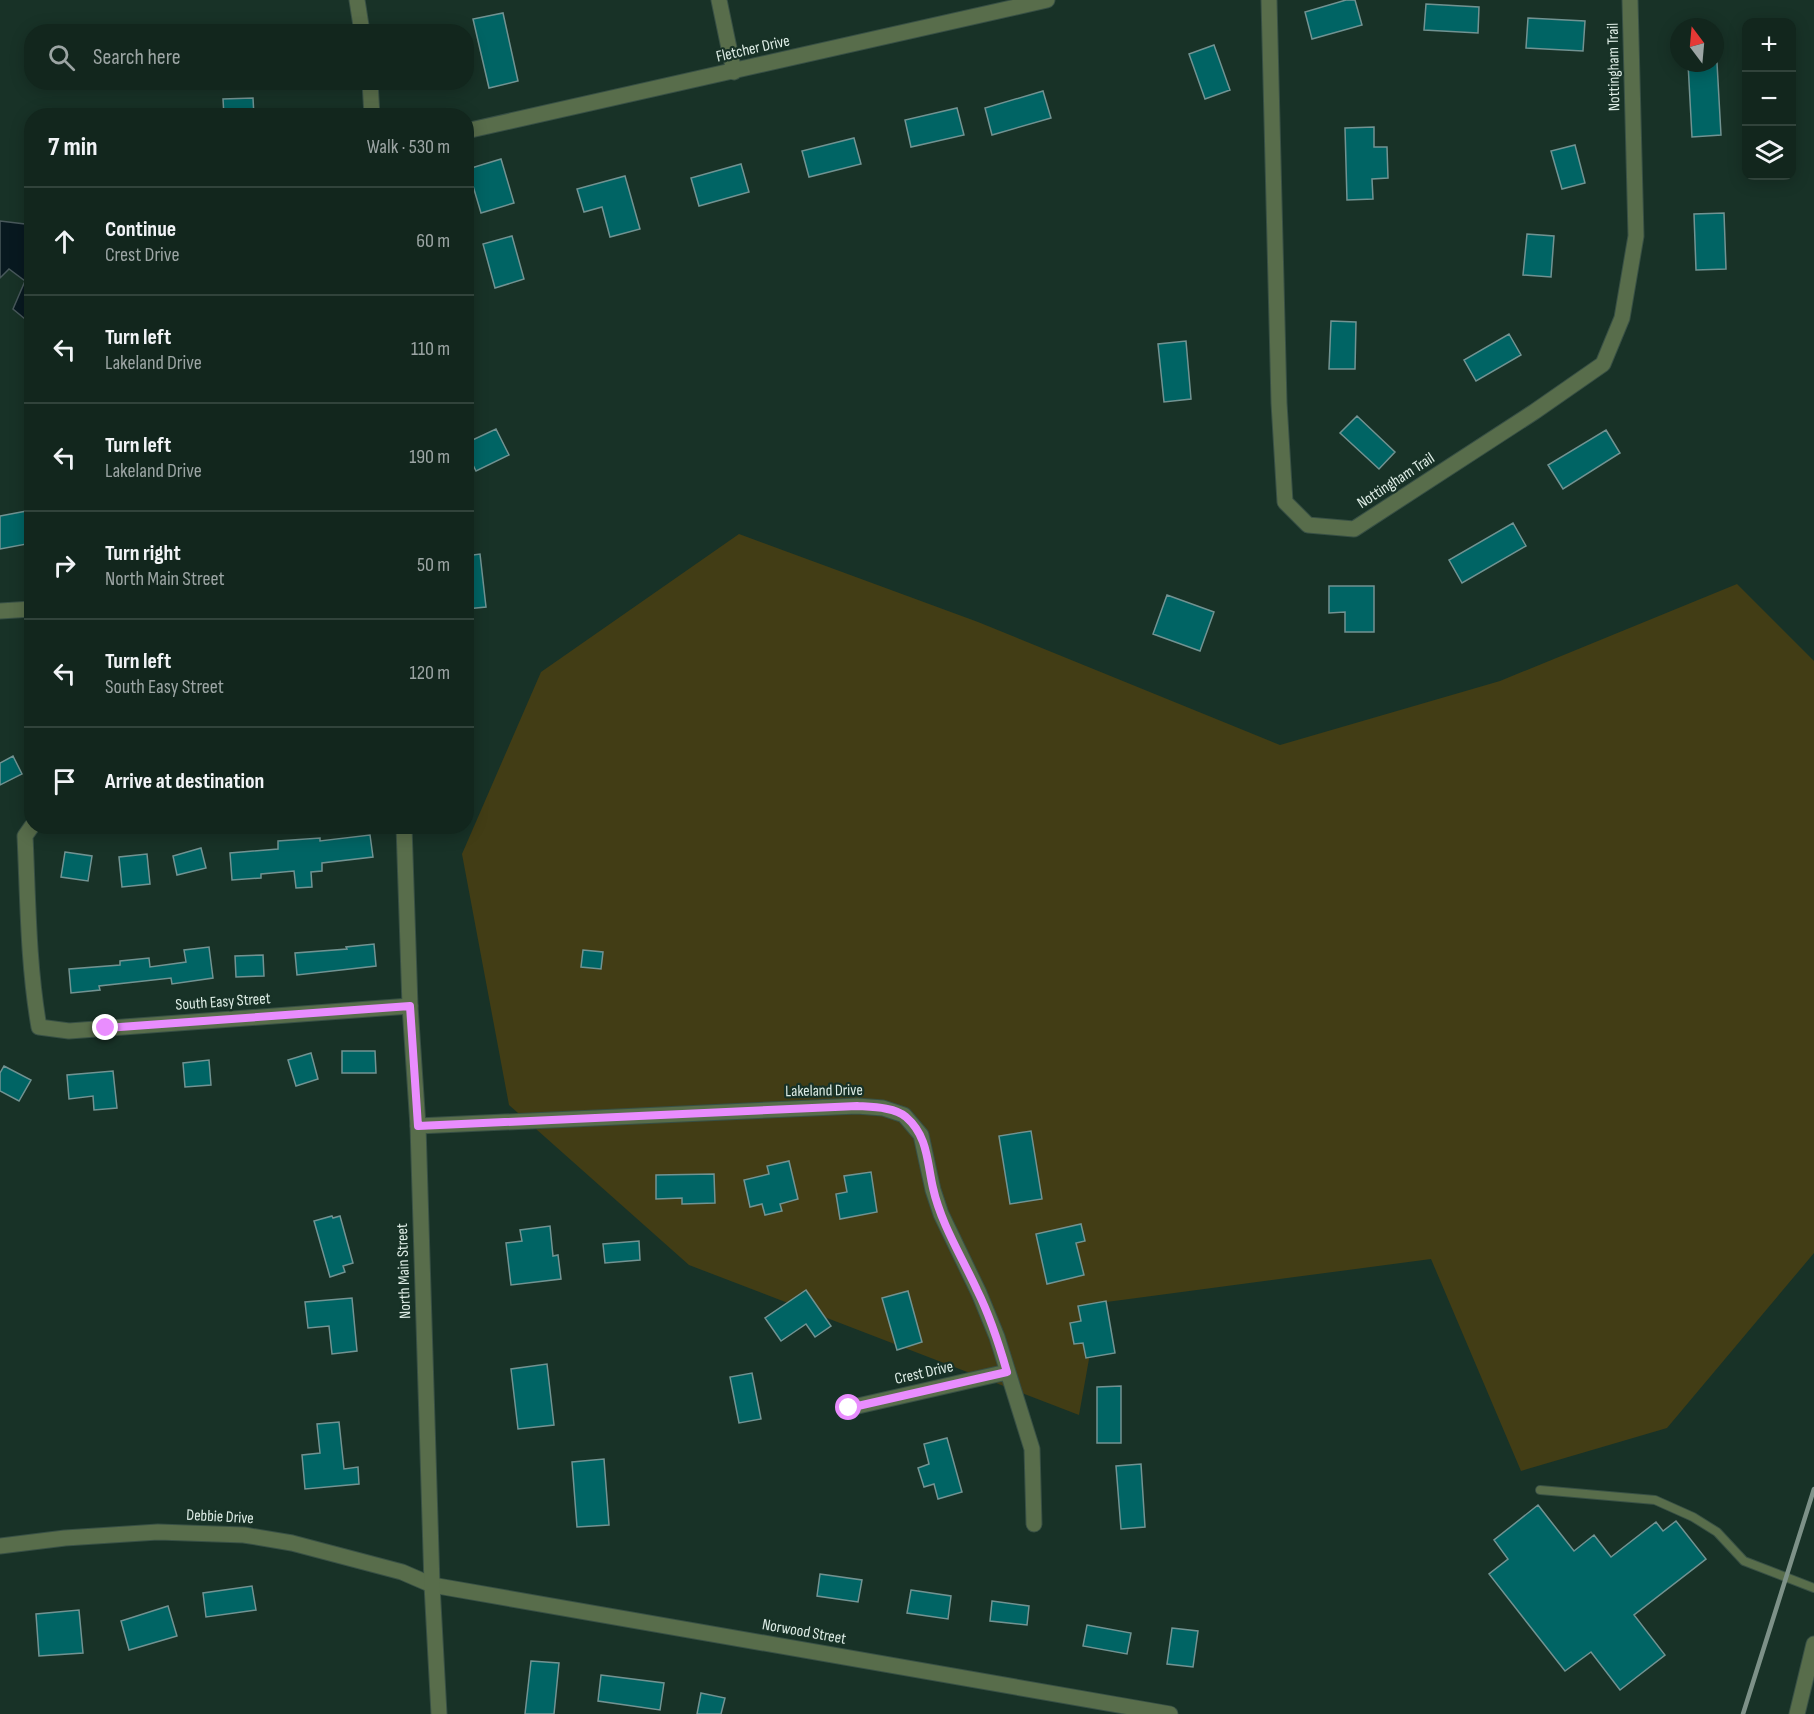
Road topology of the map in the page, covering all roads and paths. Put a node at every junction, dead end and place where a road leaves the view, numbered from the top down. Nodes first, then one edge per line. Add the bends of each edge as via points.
1 (357, 0) edge
2 (719, 0) edge
3 (1047, 0) edge
4 (1269, 0) edge
5 (1630, 0) edge
6 (361, 24) edge
7 (735, 72) junction
8 (370, 90) edge
9 (372, 108) edge
10 (474, 128) edge
11 (24, 610) edge
12 (0, 611) edge
13 (27, 834) edge
14 (404, 834) edge
15 (410, 1006) junction
16 (418, 1126) junction
17 (1007, 1372) junction
18 (849, 1408) dead end
19 (1540, 1490) dead end
20 (1034, 1524) dead end
21 (0, 1546) edge
22 (432, 1585) junction
23 (1814, 1588) edge
24 (1814, 1644) edge
25 (439, 1714) edge
26 (1170, 1714) edge
27 (1797, 1714) edge

1 - 6 street
2 - 7 street
3 - 7 street, Fletcher Drive
4 - 5 street, Nottingham Trail via 1279,413 1285,502 1308,525 1354,529 1603,364 1622,318 1636,236
7 - 10 street, Fletcher Drive
8 - 9 street
11 - 12 street
13 - 15 street, South Easy Street via 29,952 39,1027 69,1031
14 - 15 street, North Main Street
15 - 16 street, North Main Street
16 - 17 street, Lakeland Drive via 857,1106 904,1115 921,1134 941,1215 979,1293
16 - 22 street, North Main Street
17 - 18 street, Crest Drive
17 - 20 street, Lakeland Drive via 1032,1449
19 - 23 lane via 1655,1500 1717,1532 1744,1561
21 - 22 street, Debbie Drive via 158,1532 244,1535 292,1543 391,1569
22 - 25 street, North Main Street
22 - 26 street, Norwood Street
24 - 27 street

